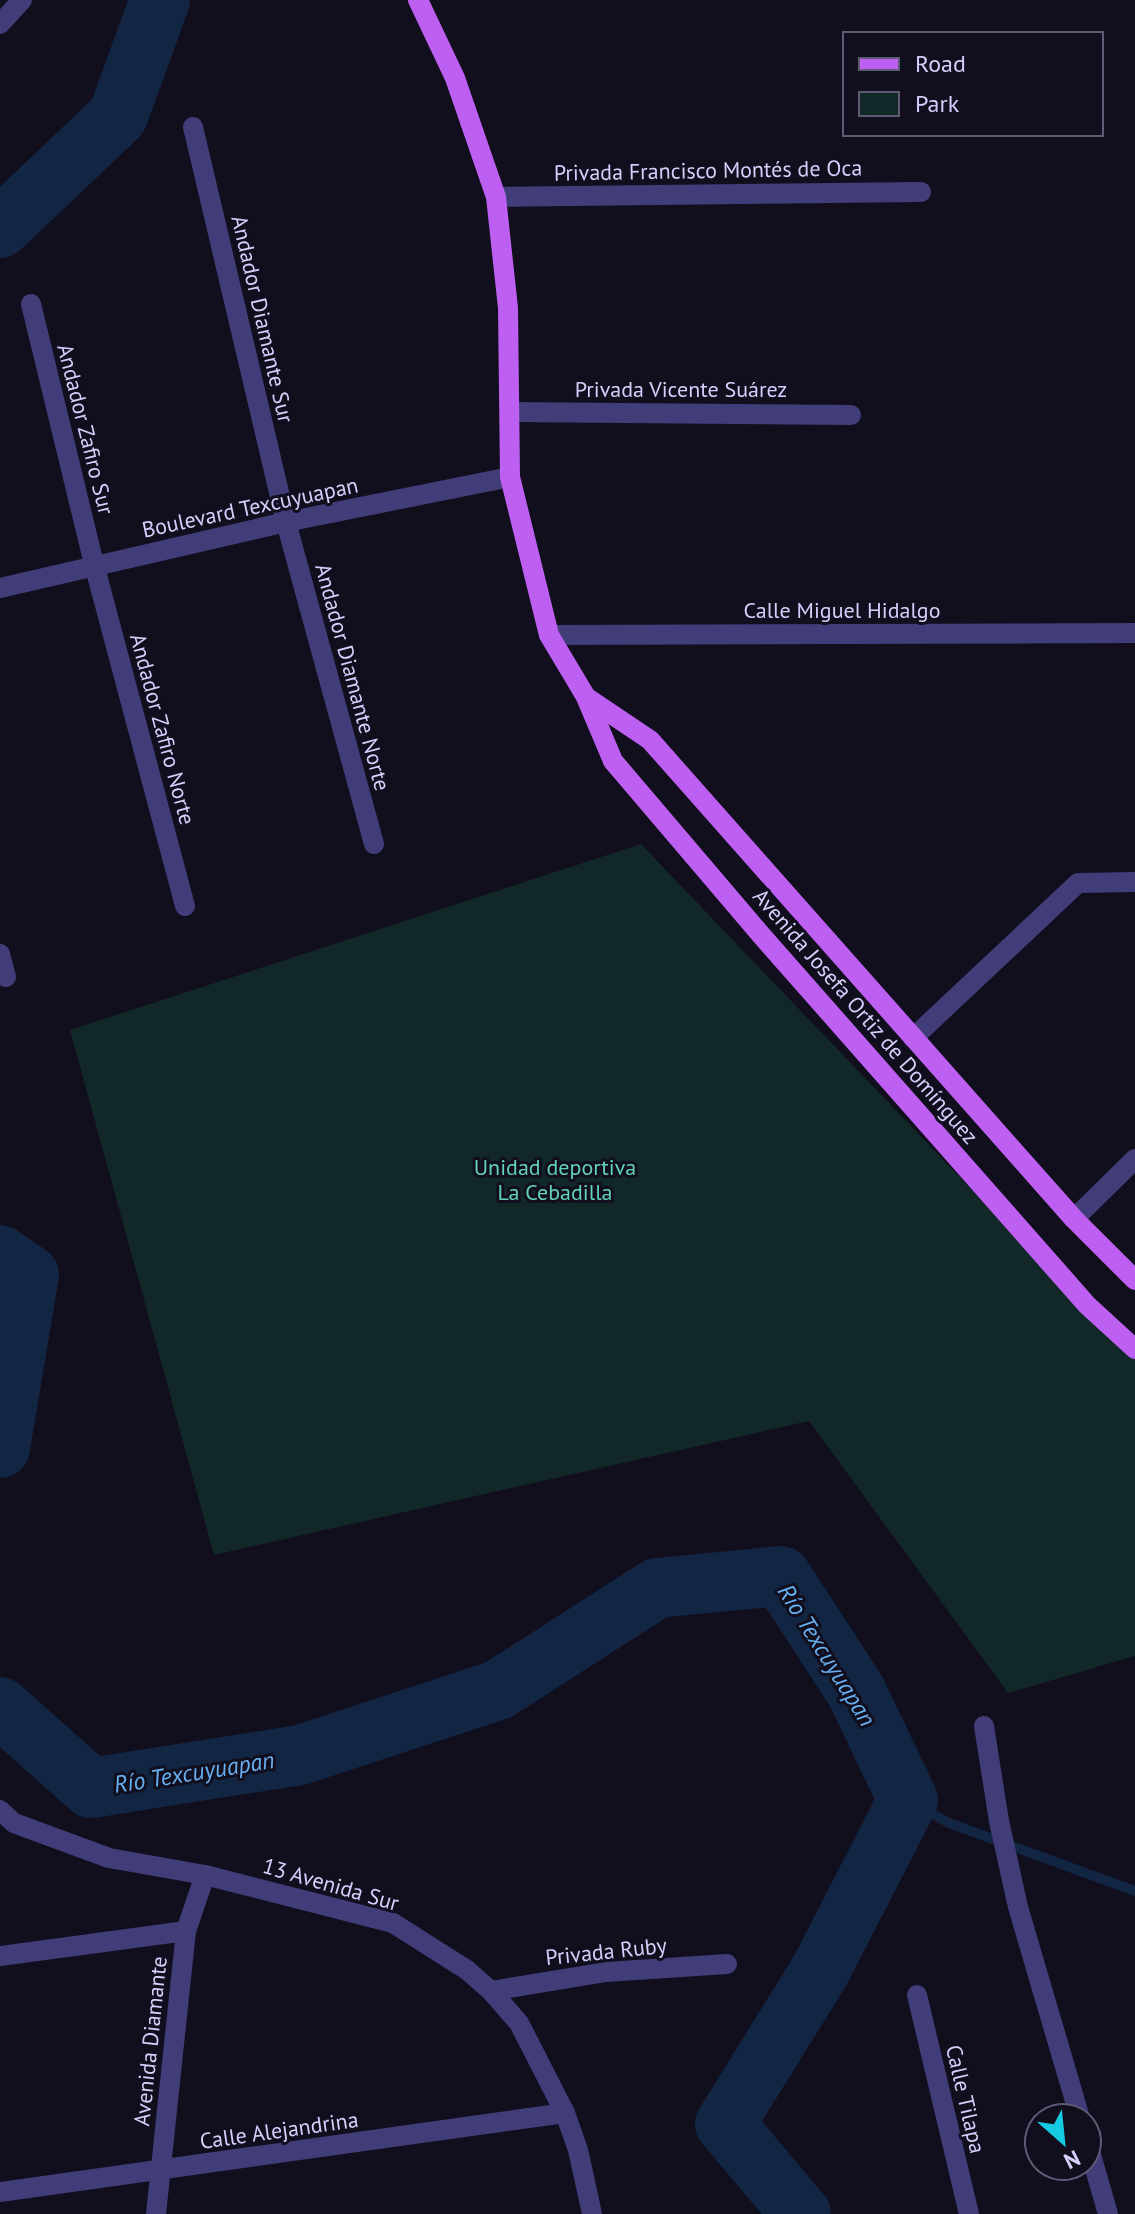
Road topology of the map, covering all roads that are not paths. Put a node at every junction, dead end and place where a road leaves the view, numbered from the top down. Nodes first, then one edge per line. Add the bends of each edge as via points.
1 (22, 0) edge
2 (418, 0) edge
3 (0, 24) edge
4 (193, 127) dead end
5 (921, 192) dead end
6 (496, 197) junction
7 (31, 304) dead end
8 (510, 412) junction
9 (851, 415) dead end
10 (510, 477) junction
11 (286, 522) junction
12 (94, 564) junction
13 (0, 588) edge
14 (1135, 633) edge
15 (549, 635) junction
16 (586, 697) junction
17 (374, 844) dead end
18 (1135, 882) edge
19 (185, 906) dead end
20 (0, 954) edge
21 (6, 977) dead end
22 (913, 1038) junction
23 (1135, 1159) edge
24 (1074, 1219) junction
25 (1135, 1280) edge
26 (1135, 1349) edge
27 (984, 1726) dead end
28 (0, 1810) edge
29 (205, 1875) junction
30 (186, 1931) junction
31 (0, 1956) edge
32 (727, 1964) dead end
33 (491, 1991) junction
34 (917, 1995) dead end
35 (1075, 2102) edge
36 (565, 2113) junction
37 (161, 2172) junction
38 (1099, 2182) edge
39 (0, 2192) edge
40 (156, 2214) edge
41 (592, 2214) edge
42 (969, 2214) edge
43 (1108, 2214) edge

1 - 3 street
2 - 6 main road, Avenida Josefa Ortiz de Domínguez via 455,78
4 - 11 street, Andador Diamante Sur
5 - 6 street, Privada Francisco Montés de Oca
6 - 8 main road, Avenida Josefa Ortiz de Domínguez via 508,308
7 - 12 street, Andador Zafiro Sur
8 - 9 street, Privada Vicente Suárez
8 - 10 main road, Avenida Josefa Ortiz de Domínguez
10 - 11 street, Boulevard Texcuyuapan
10 - 15 main road, Avenida Josefa Ortiz de Domínguez
11 - 12 street, Boulevard Texcuyuapan
11 - 17 street, Andador Diamante Norte
12 - 13 street, Boulevard Texcuyuapan
12 - 19 street, Andador Zafiro Norte
14 - 15 street, Calle Miguel Hidalgo
15 - 16 main road, Avenida Josefa Ortiz de Domínguez
16 - 22 main road, Avenida Josefa Ortiz de Domínguez via 650,740
16 - 26 main road, Avenida Josefa Ortiz de Domínguez via 613,761 1087,1305
18 - 22 street via 1078,883
20 - 21 street
22 - 24 main road, Avenida Josefa Ortiz de Domínguez
23 - 24 street
24 - 25 main road, Avenida Josefa Ortiz de Domínguez
27 - 35 street via 1018,1907
28 - 29 street, 13 Avenida Sur via 14,1823 109,1858
29 - 30 street, Avenida Diamante
29 - 33 street, 13 Avenida Sur via 393,1923
30 - 31 street
30 - 37 street, Avenida Diamante
32 - 33 street, Privada Ruby via 606,1972
33 - 36 street, 13 Avenida Sur via 519,2023
34 - 42 street, Calle Tilapa
36 - 37 street, Calle Alejandrina
36 - 41 street, 13 Avenida Sur
37 - 39 street, Calle Alejandrina
37 - 40 street, Avenida Diamante
38 - 43 street

